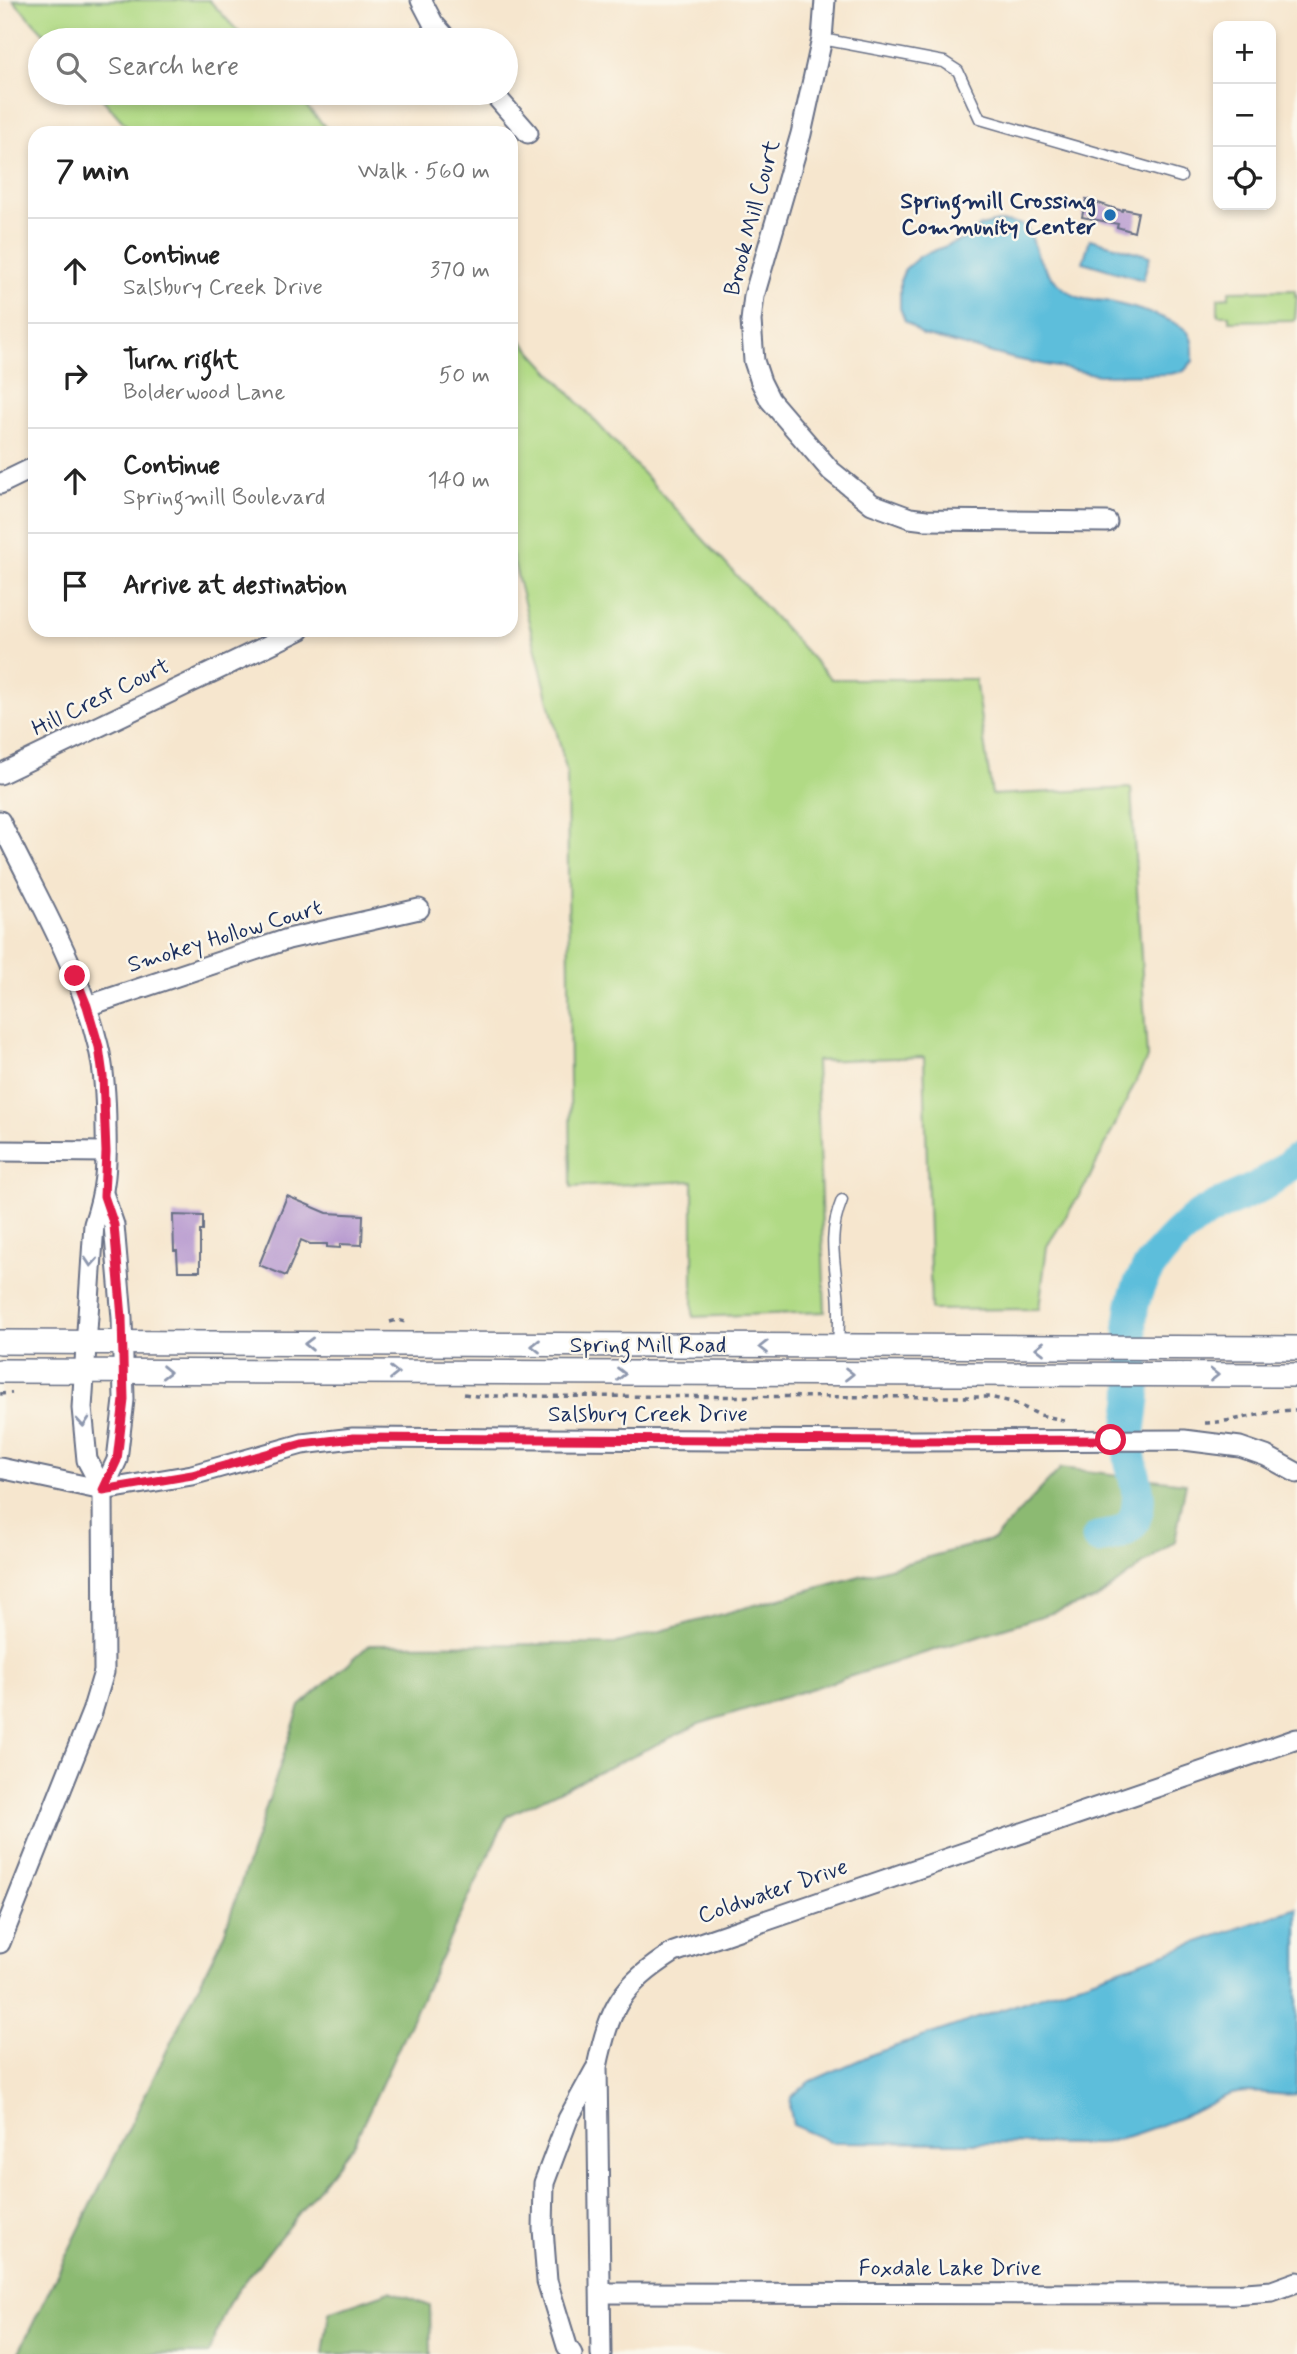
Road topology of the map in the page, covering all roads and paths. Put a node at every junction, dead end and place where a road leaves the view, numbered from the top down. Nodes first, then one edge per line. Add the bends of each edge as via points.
1 (421, 0) edge
2 (825, 0) edge
3 (437, 28) edge
4 (822, 39) junction
5 (504, 105) edge
6 (528, 133) dead end
7 (1181, 177) dead end
8 (28, 470) edge
9 (0, 484) edge
10 (1107, 522) dead end
11 (285, 637) edge
12 (0, 774) edge
13 (0, 821) edge
14 (419, 909) dead end
15 (87, 1006) junction
16 (0, 1151) edge
17 (106, 1152) junction
18 (104, 1196) junction
19 (842, 1200) dead end
20 (0, 1342) edge
21 (838, 1347) junction
22 (1297, 1348) edge
23 (85, 1356) junction
24 (123, 1357) junction
25 (0, 1371) edge
26 (1297, 1376) edge
27 (13, 1393) dead end
28 (456, 1393) dead end
29 (0, 1394) edge
30 (1297, 1410) edge
31 (1081, 1422) dead end
32 (1194, 1423) dead end
33 (0, 1468) edge
34 (1297, 1472) edge
35 (103, 1490) junction
36 (1297, 1739) edge
37 (0, 1943) edge
38 (597, 2067) junction
39 (1297, 2282) edge
40 (601, 2293) junction
41 (572, 2354) edge
42 (601, 2354) edge

1 - 3 street
2 - 4 street, Brook Mill Court
4 - 7 lane via 944,62 958,71 980,119
4 - 10 street, Brook Mill Court via 801,134 754,296 754,361 770,400 831,471 872,504 895,513 926,520
5 - 6 street
8 - 9 street
11 - 12 street, Hill Crest Court
13 - 15 street
14 - 15 street, Smokey Hollow Court via 288,939
15 - 17 street via 103,1076
16 - 17 street
17 - 18 street
18 -> 23 street via 94,1224
18 - 24 street via 114,1225
19 - 21 lane via 832,1248 840,1312
20 - 23 street, Spring Mill Road
22 -> 21 street, Spring Mill Road
21 -> 24 street, Spring Mill Road
23 - 24 street, Spring Mill Road
23 - 25 street, Spring Mill Road
23 -> 35 street via 82,1408 87,1460
24 -> 26 street, Spring Mill Road
24 - 35 street via 117,1460
27 - 29 path
28 - 31 path via 989,1397 1040,1415
30 - 32 path
33 - 35 street, Salsbury Creek Drive
34 - 35 street, Salsbury Creek Drive via 1240,1447 1197,1440 354,1438 302,1444 192,1475
35 - 37 street via 104,1672
36 - 38 street, Coldwater Drive via 674,1952 632,1983 616,2004
38 - 40 street, Coldwater Drive
38 - 41 street via 568,2119 544,2183 547,2281
39 - 40 street, Foxdale Lake Drive via 1272,2291 1233,2294
40 - 42 street, Coldwater Drive

